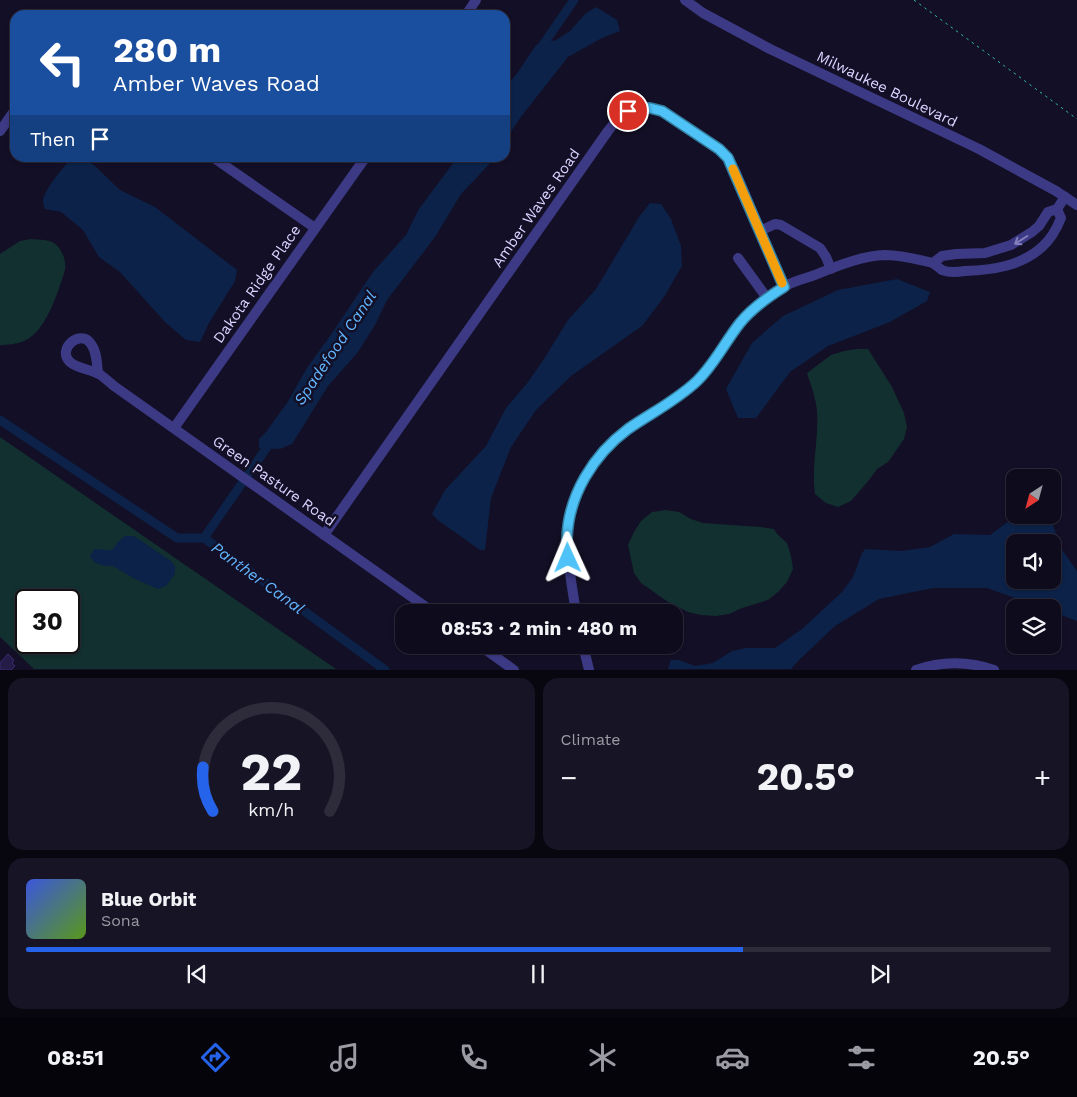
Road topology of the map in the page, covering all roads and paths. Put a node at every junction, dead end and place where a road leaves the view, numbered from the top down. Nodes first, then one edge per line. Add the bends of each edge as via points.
1 (685, 0) edge
2 (914, 0) edge
3 (10, 117) edge
4 (1077, 119) edge
5 (0, 131) edge
6 (220, 162) edge
7 (362, 162) edge
8 (1065, 197) junction
9 (1077, 205) edge
10 (1057, 209) junction
11 (315, 228) junction
12 (760, 231) junction
13 (985, 253) junction
14 (738, 258) dead end
15 (933, 263) junction
16 (831, 269) junction
17 (987, 270) junction
18 (784, 287) junction
19 (767, 298) junction
20 (98, 374) dead end
21 (174, 428) junction
22 (324, 535) junction
23 (423, 604) edge
24 (575, 604) edge
25 (492, 654) edge
26 (585, 654) edge
27 (514, 670) edge
28 (589, 670) edge
29 (916, 670) edge
30 (994, 670) edge

1 - 8 street, Milwaukee Boulevard via 770,49 979,149
2 - 4 path
3 - 5 street
6 - 11 street
7 - 11 street, Dakota Ridge Place
8 - 9 street, Milwaukee Boulevard
8 - 10 street
10 -> 13 street via 1048,212 1039,226 1023,239
10 - 17 street via 1061,218 1043,247 1018,262
11 - 21 street, Dakota Ridge Place
12 - 16 street via 775,224 788,228 820,248
12 - 18 street, Amber Waves Road
12 - 22 street, Amber Waves Road via 728,158 719,149 662,111 638,108 619,117
13 - 15 street via 942,256
13 - 17 street
14 - 19 street
15 - 16 street via 883,255
15 - 17 street via 943,271
16 - 18 street
18 - 19 street
19 - 24 street via 741,321 697,381 628,430 600,455 590,469 574,504 567,539
20 - 21 street, Green Pasture Road
21 - 22 street, Green Pasture Road
22 - 23 street, Green Pasture Road
25 - 27 street
26 - 28 street
29 - 30 street via 930,665 970,663

